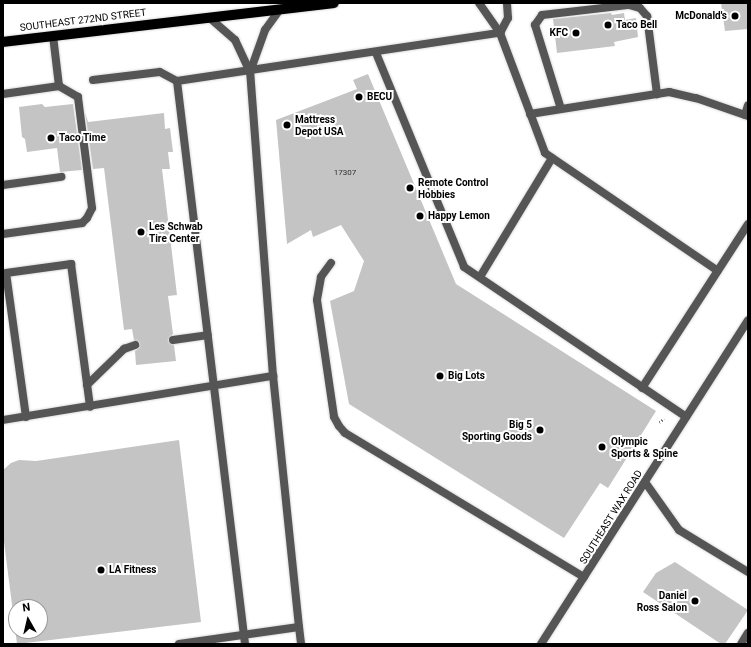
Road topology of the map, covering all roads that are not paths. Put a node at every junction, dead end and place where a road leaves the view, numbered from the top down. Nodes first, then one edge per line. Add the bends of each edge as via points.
1 (334, 3) edge
2 (479, 3) edge
3 (508, 3) edge
4 (280, 9) junction
5 (210, 18) junction
6 (500, 33) junction
7 (53, 36) junction
8 (3, 42) edge
9 (376, 52) junction
10 (250, 72) junction
11 (93, 80) dead end
12 (177, 81) junction
13 (59, 86) junction
14 (3, 94) edge
15 (657, 94) junction
16 (748, 105) edge
17 (561, 109) junction
18 (530, 114) junction
19 (746, 115) edge
20 (552, 158) junction
21 (62, 177) dead end
22 (3, 185) edge
23 (748, 224) edge
24 (3, 234) edge
25 (331, 263) dead end
26 (718, 271) junction
27 (480, 278) junction
28 (748, 320) edge
29 (208, 335) junction
30 (174, 340) dead end
31 (135, 345) dead end
32 (273, 376) junction
33 (87, 385) junction
34 (214, 388) junction
35 (642, 388) junction
36 (90, 407) junction
37 (26, 417) junction
38 (686, 417) junction
39 (3, 420) edge
40 (645, 482) junction
41 (748, 572) edge
42 (584, 577) junction
43 (299, 627) junction
44 (748, 633) edge
45 (244, 635) junction
46 (181, 644) edge
47 (244, 644) edge
48 (301, 644) edge
49 (542, 644) edge
50 (741, 644) edge

1 - 4 main road, SOUTHEAST 272ND STREET
2 - 6 street
3 - 6 street via 508,18
4 - 5 main road, SOUTHEAST 272ND STREET
4 - 10 street via 266,30
5 - 7 main road, SOUTHEAST 272ND STREET
5 - 10 street via 235,40
6 - 9 street
6 - 18 street
7 - 8 main road, SOUTHEAST 272ND STREET
7 - 13 street
9 - 10 street
9 - 27 street via 464,267
10 - 12 street
10 - 32 street
11 - 12 street via 160,72
12 - 29 street
13 - 14 street
13 - 24 street via 78,97 92,208 82,223
15 - 17 street
15 - 17 street via 647,16 640,8 629,5 542,15 536,25
15 - 19 street via 669,92 696,98
16 - 19 street
17 - 18 street
18 - 20 street via 545,153
20 - 26 street
20 - 27 street
21 - 22 street
23 - 26 street
25 - 42 street via 321,277 317,300 334,417 338,426 345,433
26 - 35 street
27 - 35 street
28 - 38 street, SOUTHEAST WAX ROAD
29 - 30 street
29 - 34 street
31 - 33 street via 124,349
32 - 34 street
32 - 43 street
33 - 36 street
33 - 37 street via 71,264 6,273
34 - 36 street
34 - 45 street
35 - 38 street
36 - 37 street
37 - 39 street
38 - 40 street, SOUTHEAST WAX ROAD
40 - 41 street via 679,530
40 - 42 street, SOUTHEAST WAX ROAD
42 - 49 street, SOUTHEAST WAX ROAD
43 - 45 street
43 - 48 street
44 - 50 street
45 - 46 street
45 - 47 street

